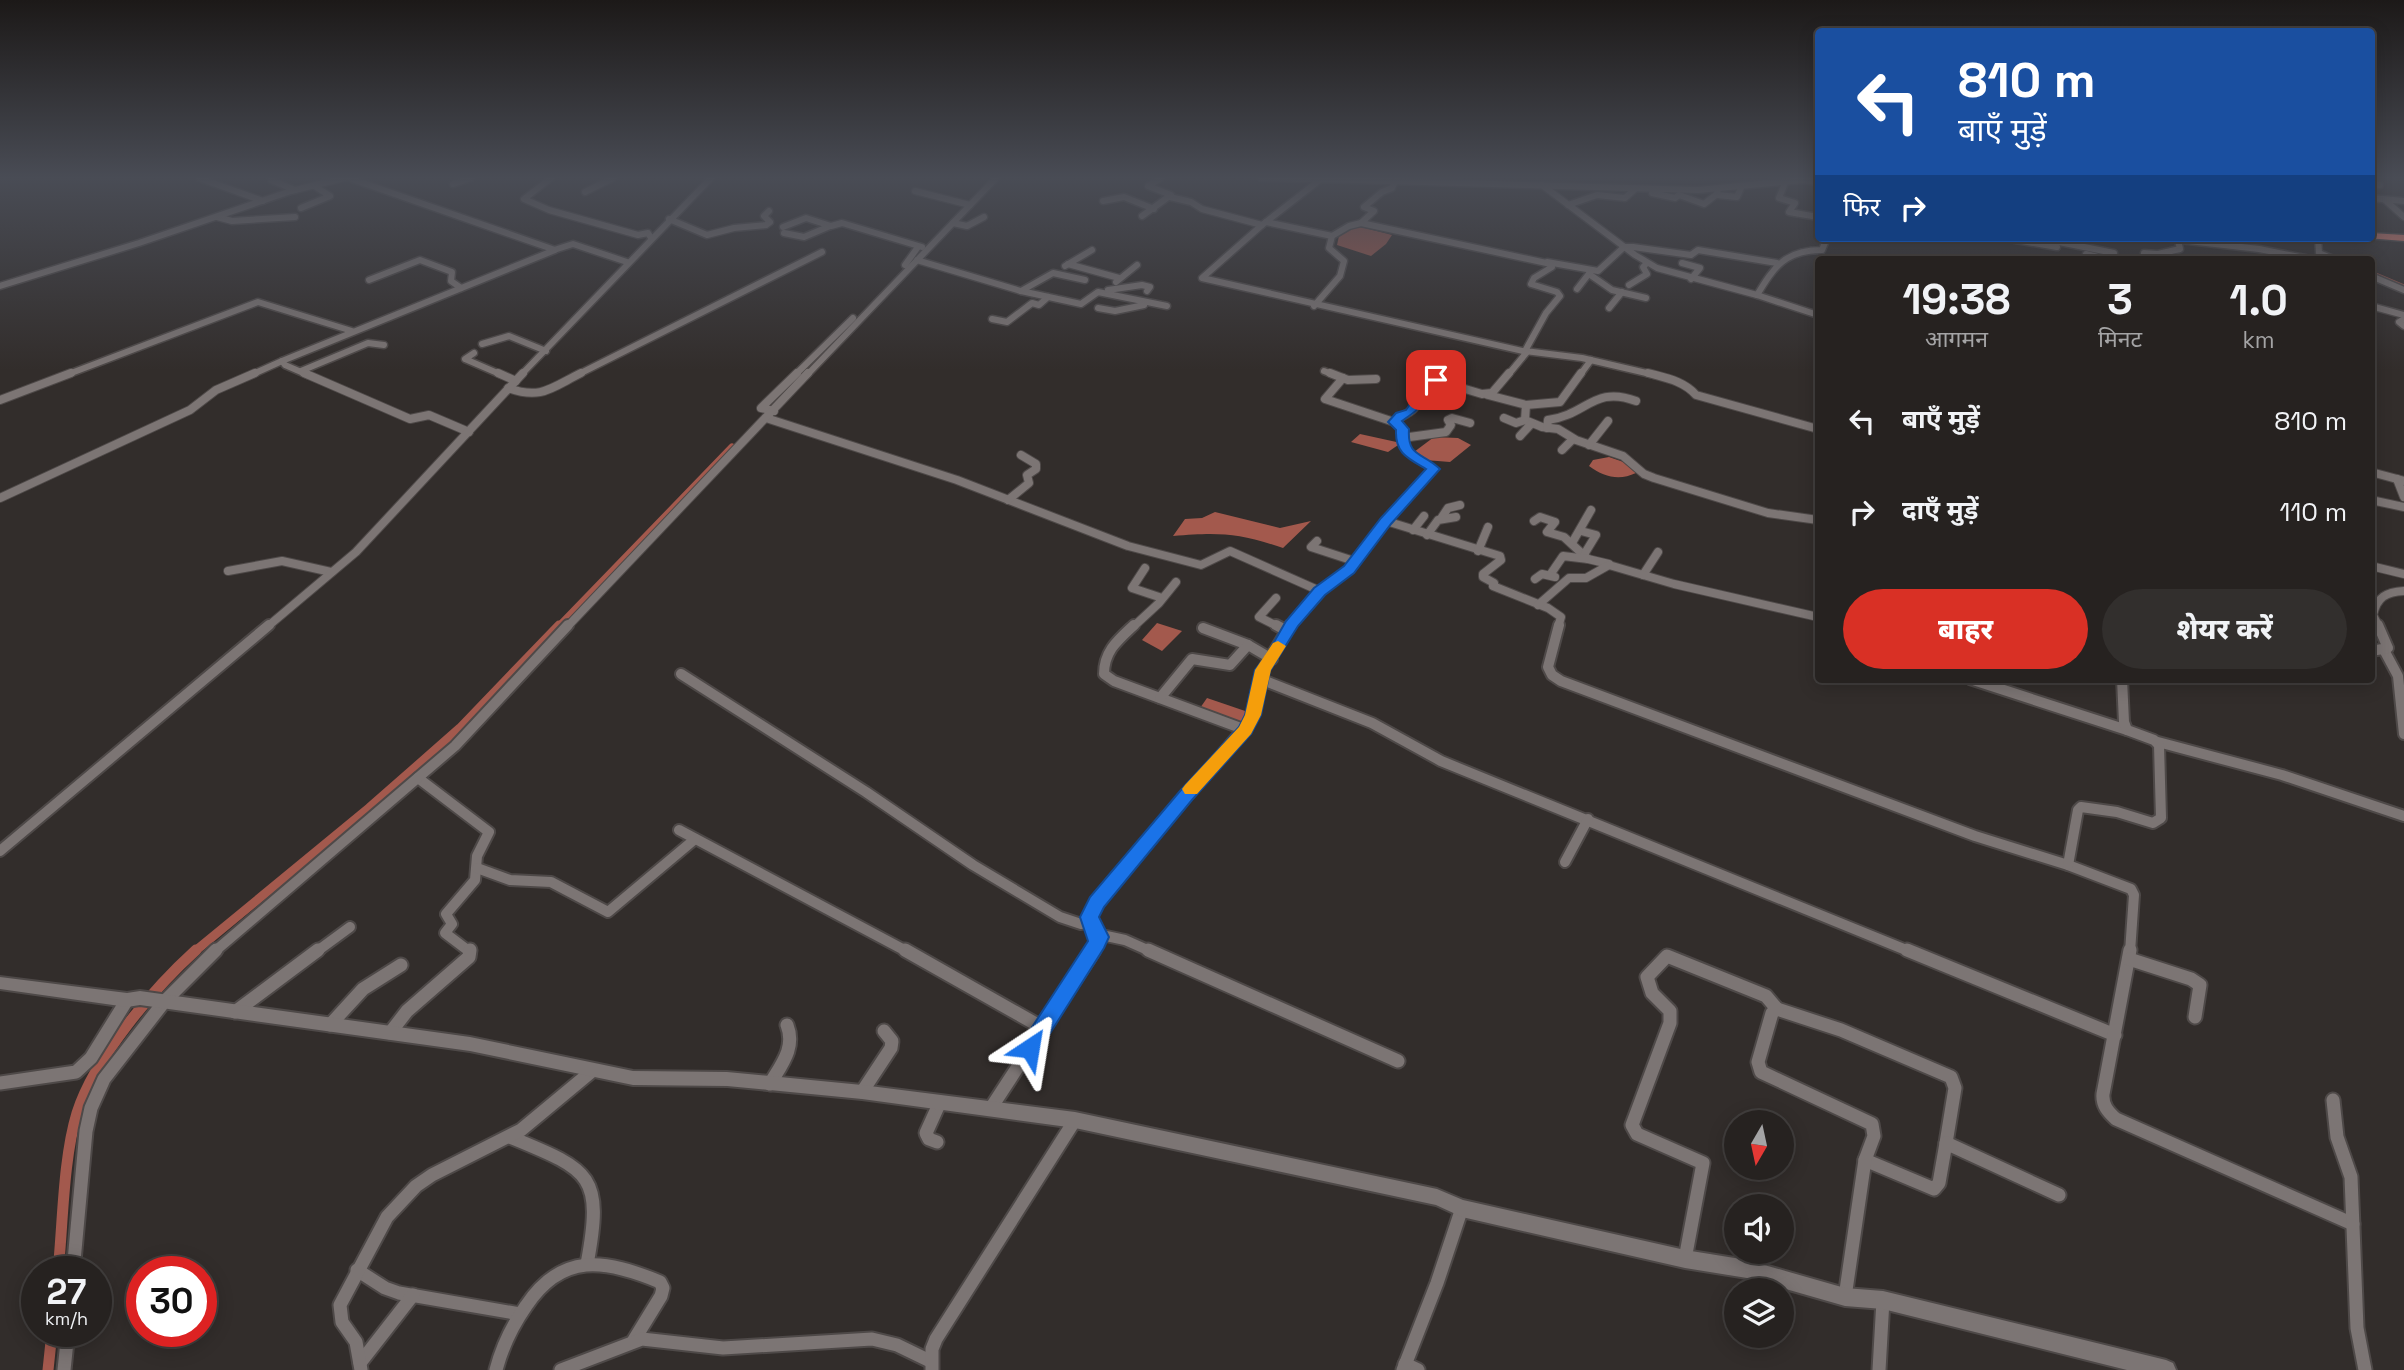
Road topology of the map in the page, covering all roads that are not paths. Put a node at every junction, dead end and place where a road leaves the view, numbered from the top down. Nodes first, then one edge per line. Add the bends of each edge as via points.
1 (139, 242) edge
2 (531, 242) edge
3 (646, 242) edge
4 (904, 242) edge
5 (930, 242) edge
6 (1243, 242) edge
7 (1331, 242) edge
8 (1448, 242) edge
9 (1617, 242) edge
10 (1825, 242) edge
11 (2055, 242) edge
12 (2178, 242) edge
13 (2196, 242) edge
14 (2318, 242) edge
15 (1725, 245) dead end
16 (1624, 247) junction
17 (923, 248) junction
18 (554, 250) junction
19 (1092, 250) dead end
20 (822, 253) dead end
21 (2114, 253) dead end
22 (2144, 253) dead end
23 (1720, 255) junction
24 (2097, 256) edge
25 (2295, 256) edge
26 (2325, 256) edge
27 (917, 260) junction
28 (627, 262) junction
29 (1682, 263) dead end
30 (1777, 263) junction
31 (1068, 264) junction
32 (1549, 264) junction
33 (1647, 264) junction
34 (1137, 265) dead end
35 (1575, 272) dead end
36 (1590, 272) junction
37 (1053, 273) junction
38 (1727, 275) dead end
39 (1119, 278) junction
40 (2375, 278) edge
41 (1691, 279) junction
42 (369, 280) dead end
43 (1085, 280) dead end
44 (1629, 285) dead end
45 (0, 286) edge
46 (1721, 286) junction
47 (461, 288) junction
48 (1577, 289) dead end
49 (2404, 289) edge
50 (1021, 291) junction
51 (1104, 291) junction
52 (1147, 291) dead end
53 (1622, 292) junction
54 (1757, 295) junction
55 (1048, 297) junction
56 (1646, 298) dead end
57 (1155, 303) junction
58 (1167, 306) dead end
59 (1314, 306) junction
60 (2375, 307) edge
61 (1098, 308) dead end
62 (1609, 308) dead end
63 (1815, 314) edge
64 (2404, 317) edge
65 (992, 319) dead end
66 (2404, 326) edge
67 (350, 332) junction
68 (482, 344) dead end
69 (546, 351) junction
70 (1525, 351) junction
71 (474, 353) dead end
72 (1591, 360) junction
73 (282, 361) junction
74 (301, 371) junction
75 (1324, 371) dead end
76 (1343, 378) junction
77 (1376, 379) dead end
78 (512, 385) junction
79 (1488, 395) junction
80 (0, 400) edge
81 (1636, 401) dead end
82 (1525, 405) junction
83 (768, 412) junction
84 (1504, 418) dead end
85 (1608, 421) dead end
86 (1394, 422) junction
87 (1528, 422) junction
88 (1469, 423) dead end
89 (1546, 428) junction
90 (1815, 428) edge
91 (469, 432) junction
92 (1520, 436) dead end
93 (1402, 438) junction
94 (1573, 439) junction
95 (1589, 445) junction
96 (1562, 450) dead end
97 (1021, 455) dead end
98 (2375, 473) edge
99 (2400, 480) edge
100 (2404, 497) edge
101 (0, 498) edge
102 (1008, 500) junction
103 (2375, 501) edge
104 (1460, 505) dead end
105 (2404, 507) edge
106 (1591, 510) dead end
107 (1424, 516) dead end
108 (1443, 517) junction
109 (1455, 517) dead end
110 (1815, 520) edge
111 (1386, 521) junction
112 (1534, 521) dead end
113 (1488, 527) dead end
114 (1413, 530) junction
115 (1581, 531) junction
116 (1427, 535) junction
117 (1317, 541) dead end
118 (1573, 543) junction
119 (1478, 551) junction
120 (1658, 552) dead end
121 (1586, 556) junction
122 (1354, 561) junction
123 (1609, 565) junction
124 (2375, 567) edge
125 (1145, 568) dead end
126 (228, 571) dead end
127 (331, 572) junction
128 (2404, 574) edge
129 (1550, 575) junction
130 (1643, 575) junction
131 (1535, 579) dead end
132 (1566, 580) junction
133 (1176, 582) dead end
134 (1320, 591) junction
135 (2404, 591) edge
136 (1162, 598) junction
137 (1276, 598) dead end
138 (1538, 606) junction
139 (2375, 608) edge
140 (1815, 616) edge
141 (2375, 616) edge
142 (1203, 628) dead end
143 (1287, 631) junction
144 (1248, 645) junction
145 (2384, 650) junction
146 (2375, 651) edge
147 (1272, 659) junction
148 (681, 674) dead end
149 (1260, 679) junction
150 (1982, 683) edge
151 (2122, 683) edge
152 (1160, 698) junction
153 (1245, 730) junction
154 (2127, 730) junction
155 (2404, 734) edge
156 (2158, 742) junction
157 (418, 778) junction
158 (2404, 816) edge
159 (1588, 819) junction
160 (679, 830) dead end
161 (695, 839) junction
162 (0, 851) edge
163 (1564, 862) dead end
164 (2068, 864) junction
165 (477, 868) junction
166 (350, 928) dead end
167 (1094, 928) junction
168 (2129, 959) junction
169 (401, 964) dead end
170 (0, 983) edge
171 (146, 1000) junction
172 (1777, 1009) junction
173 (234, 1012) junction
174 (2195, 1017) dead end
175 (330, 1025) junction
176 (787, 1025) dead end
177 (1043, 1028) junction
178 (884, 1031) dead end
179 (390, 1033) junction
180 (2115, 1035) junction
181 (1398, 1061) dead end
182 (592, 1071) junction
183 (0, 1083) edge
184 (770, 1084) junction
185 (862, 1092) junction
186 (2333, 1100) dead end
187 (940, 1102) junction
188 (991, 1108) junction
189 (1075, 1120) junction
190 (510, 1137) junction
191 (937, 1142) dead end
192 (1946, 1143) junction
193 (1865, 1160) junction
194 (2059, 1195) dead end
195 (1462, 1209) junction
196 (2353, 1224) junction
197 (74, 1256) edge
198 (1685, 1259) junction
199 (587, 1264) junction
200 (357, 1270) junction
201 (413, 1295) junction
202 (1845, 1297) junction
203 (1883, 1300) junction
204 (520, 1314) junction
205 (634, 1340) junction
206 (66, 1347) edge
207 (931, 1366) edge
208 (361, 1367) edge
209 (1409, 1368) edge
210 (64, 1370) edge
211 (496, 1370) edge
212 (561, 1370) edge
213 (1879, 1370) edge
214 (2166, 1370) edge
215 (2365, 1370) edge

1 - 45 street
2 - 18 street
3 - 28 street
4 - 17 street
5 - 17 street
6 - 59 street via 1202,278
7 - 59 street via 1329,248 1344,261 1343,271
8 - 32 street
9 - 16 street
10 - 30 street via 1822,250
11 - 21 street
11 - 24 street
12 - 22 street via 2180,249
13 - 25 street
14 - 26 street via 2320,254
15 - 23 street
16 - 23 street
16 - 33 street
16 - 36 street via 1602,270
17 - 27 street
17 - 83 street via 761,407
18 - 28 street via 573,244
18 - 47 street
19 - 31 street
20 - 78 street via 539,394 527,395
23 - 30 street
27 - 50 street
27 - 83 street
28 - 69 street
29 - 41 street via 1700,268
30 - 54 street
31 - 37 street
31 - 39 street
32 - 35 street
32 - 36 street
32 - 70 street via 1531,284 1560,296
33 - 41 street
33 - 44 street via 1645,277
34 - 39 street
36 - 48 street
36 - 53 street via 1599,283
37 - 43 street
37 - 50 street
38 - 46 street
39 - 51 street
40 - 49 street
41 - 46 street
42 - 47 street via 422,260 452,272 451,281
46 - 54 street
47 - 67 street
50 - 55 street
51 - 52 street via 1142,285 1150,288
51 - 55 street via 1081,304
51 - 57 street
53 - 56 street
53 - 62 street
54 - 63 street
55 - 65 street via 1007,322
57 - 58 street
57 - 61 street via 1117,311
59 - 70 street
60 - 64 street
64 - 66 street via 2399,322
67 - 73 street
67 - 74 street via 367,341 382,342 368,343
67 - 80 street via 258,302
68 - 69 street via 506,335
69 - 78 street
70 - 72 street
70 - 79 street via 1519,364
71 - 78 street via 465,359
72 - 82 street via 1560,402
72 - 90 street
73 - 74 street
73 - 101 street via 216,390 190,410 144,433
74 - 91 street via 410,419 429,415
75 - 76 street
76 - 77 street
76 - 86 street via 1324,398
78 - 91 street
79 - 82 street
79 - 86 street via 1436,380 1419,388 1411,413
81 - 89 street via 1605,395 1578,413 1548,420
82 - 87 street
83 - 102 street
83 - 157 street via 485,716
84 - 87 street
85 - 95 street
86 - 93 street via 1401,425
87 - 89 street
87 - 92 street
88 - 93 street via 1452,418 1446,432
89 - 94 street
91 - 127 street via 402,506
93 - 111 street via 1406,452 1433,469
94 - 95 street
94 - 96 street
95 - 110 street via 1629,459 1654,478 1768,513
97 - 102 street via 1036,464 1036,469 1027,475 1029,483
98 - 99 street
99 - 100 street
102 - 134 street via 1128,546 1189,563 1201,565 1230,551
103 - 105 street
104 - 108 street via 1448,508
106 - 115 street
107 - 114 street
108 - 109 street
108 - 116 street via 1434,521
111 - 114 street
111 - 122 street
112 - 118 street via 1539,517 1555,522 1547,532
113 - 119 street
114 - 116 street
115 - 118 street
115 - 121 street via 1596,535
116 - 119 street
117 - 122 street via 1311,547
118 - 121 street
119 - 138 street via 1502,558 1483,577
120 - 130 street
121 - 123 street
121 - 129 street via 1563,555
122 - 134 street
123 - 130 street
123 - 132 street via 1586,578
124 - 128 street
125 - 136 street via 1132,588
126 - 127 street via 245,571 269,562 303,562
127 - 162 street
129 - 131 street
129 - 132 street
130 - 140 street
132 - 138 street
133 - 136 street
134 - 143 street
135 - 139 street via 2384,593
136 - 152 street via 1113,645 1103,670 1107,678
137 - 143 street via 1259,617
138 - 164 street via 1561,617 1548,667 1561,681 1975,836
141 - 145 street via 2388,645
142 - 144 street
143 - 147 street
144 - 147 street
144 - 152 street via 1230,665 1194,658
145 - 146 street
145 - 155 street via 2398,676
147 - 149 street
148 - 167 street via 995,879 1060,917
149 - 153 street
149 - 159 street via 1371,723 1441,761
150 - 154 street
151 - 154 street
152 - 153 street
153 - 167 street via 1097,903 1090,917
154 - 156 street
156 - 158 street via 2282,775
156 - 164 street via 2161,818 2158,822 2081,807
157 - 165 street via 489,832 478,852
157 - 171 street via 199,965
159 - 163 street
159 - 180 street
160 - 161 street
161 - 165 street via 608,912 551,882 510,880
161 - 177 street
164 - 168 street via 2133,892
165 - 179 street via 475,880 446,914 452,924 445,933 470,950 469,957 407,1011
166 - 173 street
167 - 177 street via 1099,937 1095,949
167 - 181 street
168 - 174 street via 2200,985
168 - 180 street
169 - 175 street via 363,989
170 - 171 street
171 - 173 street
171 - 183 street via 76,1072
171 - 197 street via 91,1108
172 - 192 street via 1841,1030 1951,1077 1955,1088
172 - 193 street via 1772,1013 1758,1067 1768,1076 1872,1124 1874,1136
172 - 198 street via 1756,991 1667,956 1647,977 1652,993 1672,1017 1632,1125 1637,1134 1703,1163
173 - 175 street
175 - 179 street
176 - 184 street via 792,1045
177 - 188 street
178 - 185 street via 891,1048
179 - 182 street via 484,1047
180 - 196 street via 2102,1102 2116,1119
182 - 184 street via 647,1079
182 - 190 street
184 - 185 street
185 - 187 street
186 - 196 street via 2337,1137 2351,1177
187 - 188 street
187 - 191 street via 926,1133
188 - 189 street
189 - 195 street via 1437,1197
189 - 207 street via 936,1339
190 - 199 street via 570,1161 589,1180 596,1208
190 - 200 street via 416,1186 379,1228
192 - 193 street via 1934,1189
192 - 194 street
193 - 202 street
195 - 198 street
195 - 209 street
196 - 215 street via 2357,1328
198 - 202 street via 1747,1269
199 - 204 street via 557,1271 541,1284
199 - 205 street via 605,1264 660,1282 661,1296
200 - 201 street via 386,1288
200 - 208 street via 339,1313 356,1342
201 - 204 street
201 - 208 street
202 - 203 street
203 - 213 street
203 - 214 street
204 - 211 street
205 - 207 street via 736,1348 872,1339 897,1345
205 - 212 street
206 - 210 street

